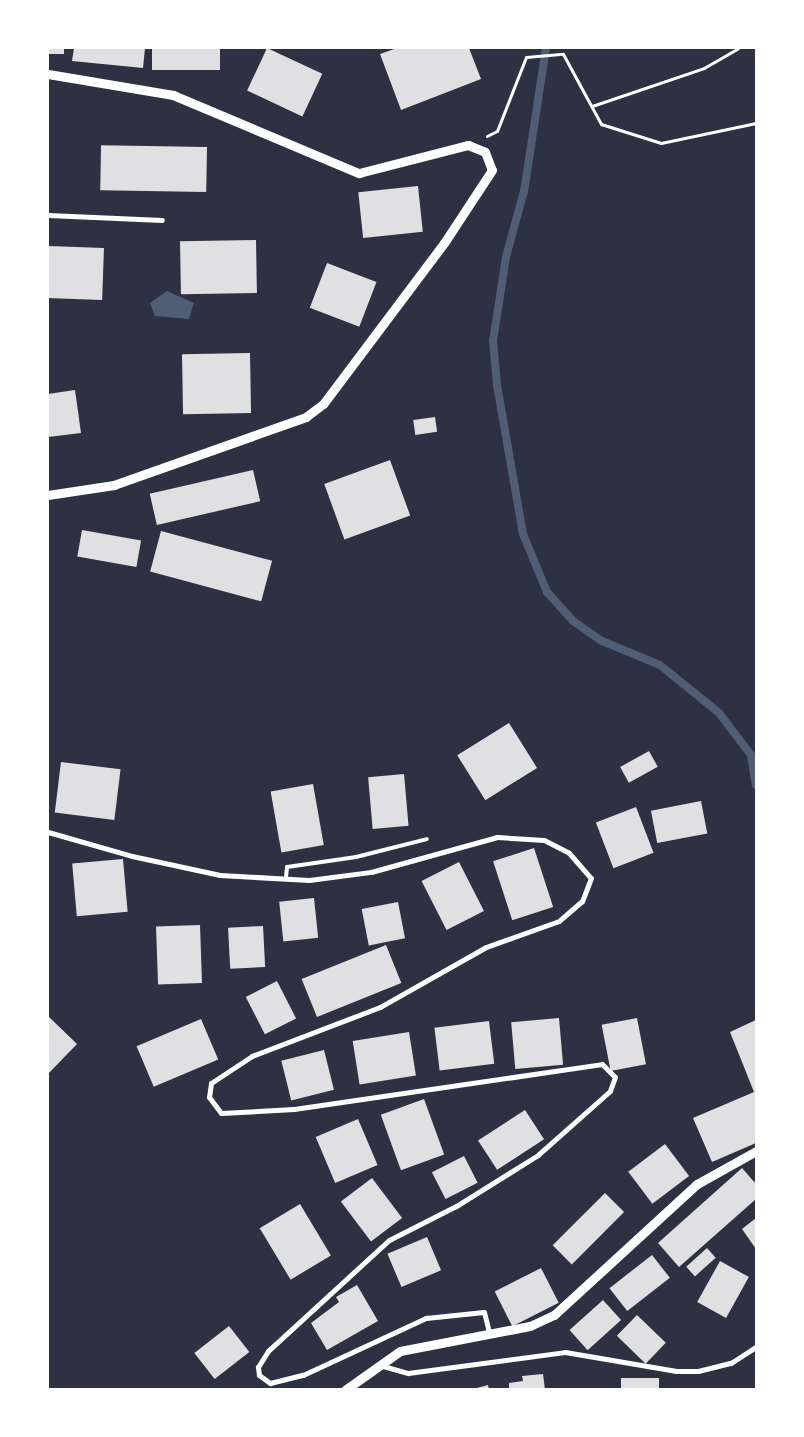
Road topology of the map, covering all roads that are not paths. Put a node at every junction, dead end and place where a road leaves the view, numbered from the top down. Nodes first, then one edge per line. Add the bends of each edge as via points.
1 (48, 74) edge
2 (48, 215) edge
3 (162, 220) dead end
4 (48, 495) edge
5 (48, 832) edge
6 (427, 839) dead end
7 (286, 877) junction
8 (756, 1151) edge
9 (489, 1332) junction
10 (756, 1347) edge
11 (383, 1366) junction
12 (345, 1390) edge

1 - 4 street via 173,95 360,173 468,145 480,148 488,157 492,170 488,180 323,404 288,425 114,485
2 - 3 street
5 - 7 street via 132,856 220,875
6 - 7 lane via 356,857 288,867
7 - 9 street via 309,880 371,872 497,837 544,840 569,853 591,878 582,901 559,921 486,947 380,1007 252,1056 211,1082 209,1096 221,1113 294,1109 602,1064 615,1077 610,1091 538,1155 456,1206 389,1240 268,1351 260,1361 259,1375 270,1383 303,1375 426,1318 484,1312
8 - 9 street via 697,1184 554,1315 530,1326
9 - 11 street via 400,1351
10 - 11 street via 731,1363 698,1371 676,1371 565,1352 408,1373
11 - 12 street

